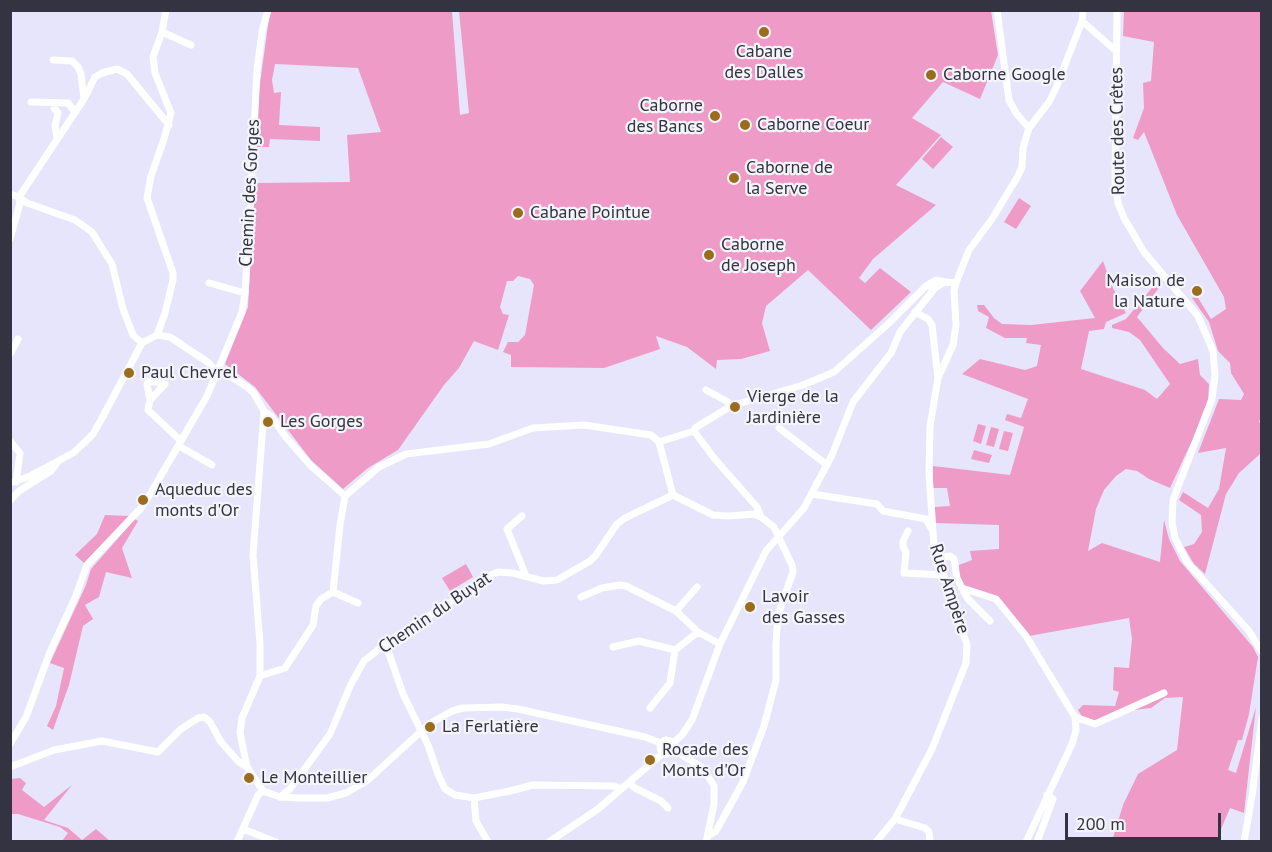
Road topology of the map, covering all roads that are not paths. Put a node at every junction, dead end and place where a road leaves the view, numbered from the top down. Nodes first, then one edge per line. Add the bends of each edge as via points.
1 (166, 10) edge
2 (268, 10) edge
3 (996, 10) edge
4 (1083, 10) edge
5 (1117, 10) edge
6 (1083, 21) junction
7 (162, 32) junction
8 (191, 45) dead end
9 (1116, 51) junction
10 (53, 60) dead end
11 (84, 99) junction
12 (31, 102) dead end
13 (54, 108) dead end
14 (75, 112) junction
15 (169, 125) junction
16 (1029, 128) junction
17 (57, 138) junction
18 (10, 195) edge
19 (19, 197) junction
20 (10, 238) edge
21 (945, 282) junction
22 (208, 283) dead end
23 (956, 283) junction
24 (926, 286) junction
25 (934, 288) junction
26 (245, 293) junction
27 (915, 312) junction
28 (157, 335) junction
29 (18, 339) dead end
30 (142, 343) junction
31 (10, 354) edge
32 (217, 372) junction
33 (938, 378) junction
34 (706, 390) dead end
35 (150, 400) dead end
36 (731, 406) junction
37 (264, 411) junction
38 (779, 428) dead end
39 (173, 431) junction
40 (694, 431) junction
41 (186, 432) junction
42 (10, 441) edge
43 (659, 442) junction
44 (180, 444) junction
45 (58, 460) junction
46 (212, 465) dead end
47 (827, 465) junction
48 (13, 482) edge
49 (812, 494) junction
50 (673, 495) junction
51 (345, 496) junction
52 (10, 501) edge
53 (522, 516) dead end
54 (761, 517) junction
55 (931, 528) junction
56 (908, 531) dead end
57 (779, 536) junction
58 (939, 558) junction
59 (943, 575) junction
60 (526, 576) junction
61 (697, 587) dead end
62 (962, 588) junction
63 (333, 592) junction
64 (581, 597) dead end
65 (358, 603) dead end
66 (676, 611) junction
67 (990, 621) dead end
68 (698, 632) junction
69 (720, 644) junction
70 (386, 645) junction
71 (613, 648) dead end
72 (675, 650) junction
73 (1262, 652) edge
74 (260, 676) junction
75 (1164, 693) dead end
76 (650, 708) dead end
77 (1075, 717) junction
78 (1262, 718) edge
79 (420, 731) junction
80 (661, 742) junction
81 (10, 744) edge
82 (673, 746) junction
83 (663, 753) junction
84 (247, 766) junction
85 (10, 767) edge
86 (628, 783) junction
87 (621, 789) junction
88 (263, 790) junction
89 (1047, 795) junction
90 (280, 797) junction
91 (474, 798) junction
92 (668, 808) dead end
93 (895, 819) junction
94 (243, 829) junction
95 (707, 839) edge
96 (237, 842) edge
97 (276, 842) edge
98 (488, 842) edge
99 (549, 842) edge
100 (876, 842) edge
101 (930, 842) edge
102 (1026, 842) edge
103 (1038, 842) edge
104 (1244, 842) edge

1 - 7 street
2 - 26 street, Chemin des Gorges via 257,70
3 - 16 street via 1009,100
4 - 6 street
5 - 9 street, Route des Crêtes
6 - 9 street
6 - 16 street via 1049,102
7 - 8 street
7 - 15 street via 153,65 171,113
9 - 73 street, Route des Crêtes via 1118,203 1144,252 1198,316 1213,351 1212,399 1173,500 1175,538 1187,562 1249,631
10 - 11 street via 72,61 78,67
11 - 14 street
11 - 15 street via 95,77 117,69 127,74
12 - 14 street via 68,103
13 - 17 street via 58,113
14 - 17 street
15 - 28 street via 147,198 173,273
16 - 23 street via 1018,176 969,250
17 - 19 street
18 - 19 street
19 - 20 street
19 - 30 street via 75,220 92,232 112,264 123,309 133,335
21 - 23 street
21 - 24 street via 936,280
21 - 25 street
22 - 26 street
23 - 33 street, Rue Ampère via 953,345
24 - 25 street
24 - 36 street via 834,372
25 - 27 street
26 - 32 street, Chemin des Gorges via 242,312
27 - 33 street via 932,325
27 - 47 street via 891,353 853,402
28 - 30 street
28 - 32 street via 170,337
29 - 31 street
30 - 45 street via 93,434 73,453
32 - 37 street via 247,387
32 - 41 street, Chemin des Gorges
33 - 55 street, Rue Ampère via 930,426
34 - 36 street
35 - 39 street via 148,410
36 - 40 street
37 - 51 street via 311,466
37 - 74 street via 254,555
38 - 47 street
39 - 41 street
39 - 44 street
40 - 43 street
40 - 54 street
41 - 44 street, Chemin des Gorges
42 - 48 street via 20,453
43 - 50 street
43 - 51 street via 651,435 584,425 533,428 489,444 406,454 379,467
44 - 46 street
44 - 81 street, Chemin des Gorges via 141,508 87,565 26,717
45 - 48 street
45 - 52 street via 51,471
47 - 49 street
49 - 55 street via 877,504 883,511 926,519
49 - 57 street
50 - 54 street via 714,514
50 - 60 street, Chemin du Buyat via 625,518 590,561 557,580
51 - 63 street
53 - 60 street via 507,529
54 - 57 street
55 - 58 street, Rue Ampère
56 - 59 street via 903,541 904,573
57 - 69 street via 766,551
57 - 95 street via 793,572 778,615 776,680 743,782 716,831
58 - 59 street, Rue Ampère
58 - 62 street via 954,559
59 - 93 street, Rue Ampère via 967,645 966,663 932,749
60 - 70 street, Chemin du Buyat via 498,572 483,578
61 - 66 street
62 - 67 street
62 - 77 street via 996,599 1026,636
63 - 65 street
63 - 74 street via 316,606 313,625 285,668
64 - 66 street via 620,585
66 - 68 street
68 - 69 street
68 - 72 street
69 - 82 street via 692,720
70 - 79 street
70 - 90 street, Chemin du Buyat via 364,662 330,734
71 - 72 street via 639,641
72 - 76 street via 670,683
74 - 84 street via 240,726
75 - 77 street via 1095,724
77 - 89 street via 1071,744
78 - 104 street
79 - 80 street via 452,711 502,708
79 - 90 street via 368,780 346,792 327,798
79 - 91 street via 445,789
80 - 82 street via 667,740
80 - 83 street
82 - 83 street via 668,754
82 - 95 street via 703,768 714,786
83 - 86 street
84 - 85 street via 221,742 204,717 181,729 158,752 102,741 54,750
84 - 88 street
86 - 87 street
86 - 92 street
87 - 91 street via 532,785
87 - 99 street
88 - 90 street
88 - 94 street
89 - 102 street
89 - 103 street via 1053,799
91 - 98 street via 476,821
93 - 100 street, Rue Ampère
93 - 101 street via 925,828
94 - 96 street
94 - 97 street

